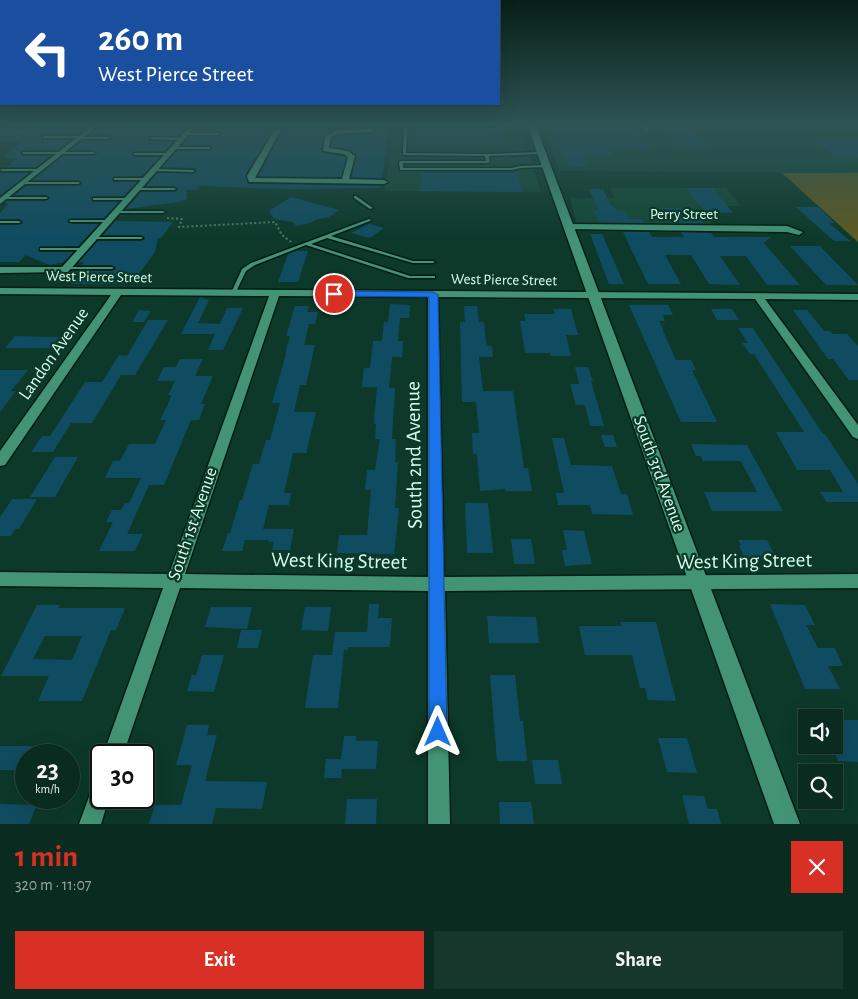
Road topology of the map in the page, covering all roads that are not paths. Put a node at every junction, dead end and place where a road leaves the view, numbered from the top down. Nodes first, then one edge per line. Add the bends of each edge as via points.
1 (48, 162) edge
2 (162, 162) edge
3 (259, 162) edge
4 (350, 162) edge
5 (401, 162) edge
6 (546, 162) edge
7 (547, 166) junction
8 (2, 170) dead end
9 (39, 170) junction
10 (156, 170) junction
11 (193, 171) dead end
12 (115, 179) dead end
13 (147, 180) junction
14 (345, 181) junction
15 (384, 182) dead end
16 (23, 183) junction
17 (78, 184) dead end
18 (138, 190) junction
19 (174, 190) dead end
20 (355, 197) dead end
21 (3, 198) edge
22 (46, 198) dead end
23 (94, 198) dead end
24 (130, 199) junction
25 (371, 208) dead end
26 (118, 212) junction
27 (163, 212) road end
28 (71, 220) dead end
29 (110, 220) junction
30 (368, 220) dead end
31 (0, 222) edge
32 (19, 222) dead end
33 (569, 228) junction
34 (799, 232) dead end
35 (326, 236) junction
36 (95, 238) junction
37 (141, 238) dead end
38 (304, 245) junction
39 (42, 249) dead end
40 (85, 249) junction
41 (433, 262) dead end
42 (68, 268) junction
43 (112, 268) dead end
44 (0, 270) edge
45 (433, 277) dead end
46 (0, 291) edge
47 (118, 292) junction
48 (233, 293) junction
49 (275, 294) junction
50 (433, 295) junction
51 (593, 296) junction
52 (758, 297) junction
53 (858, 298) edge
54 (858, 434) edge
55 (0, 461) edge
56 (0, 579) edge
57 (173, 580) junction
58 (858, 581) edge
59 (699, 583) junction
60 (436, 584) junction
61 (117, 744) edge
62 (95, 809) edge
63 (90, 824) edge
64 (439, 824) edge
65 (786, 824) edge

1 - 9 street
2 - 10 street
3 - 14 street via 250,179
4 - 14 street
5 - 7 lane via 401,169
6 - 7 street, South 3rd Avenue
7 - 33 street, South 3rd Avenue
8 - 9 lane
9 - 16 street
10 - 11 lane
10 - 13 street
12 - 13 lane
13 - 18 street
14 - 15 street
16 - 17 lane
16 - 21 street
18 - 19 lane
18 - 24 street
20 - 25 lane
21 - 22 lane
23 - 24 lane
24 - 26 street
26 - 27 lane
26 - 29 street
28 - 29 lane
29 - 36 street
30 - 35 lane
31 - 32 lane
33 - 34 street, Perry Street via 787,229
33 - 51 street, South 3rd Avenue
35 - 38 lane
35 - 41 lane via 414,262
36 - 37 lane
36 - 40 street
38 - 45 lane via 410,277
38 - 48 lane via 244,270
39 - 40 lane
40 - 42 street
42 - 43 lane
42 - 44 street
46 - 47 street, West Pierce Street
47 - 48 street, West Pierce Street
47 - 55 street, Landon Avenue
48 - 49 street, West Pierce Street
49 - 50 street, West Pierce Street
49 - 57 street, South 1st Avenue
50 - 51 street, West Pierce Street
50 - 60 street, South 2nd Avenue
51 - 52 street, West Pierce Street
51 - 59 street, South 3rd Avenue
52 - 53 street, West Pierce Street
52 - 54 street
56 - 57 street, West King Street
57 - 60 street, West King Street
57 - 61 street, South 1st Avenue
58 - 59 street, West King Street
59 - 60 street, West King Street
59 - 65 street, South 3rd Avenue
60 - 64 street, South 2nd Avenue
62 - 63 street

